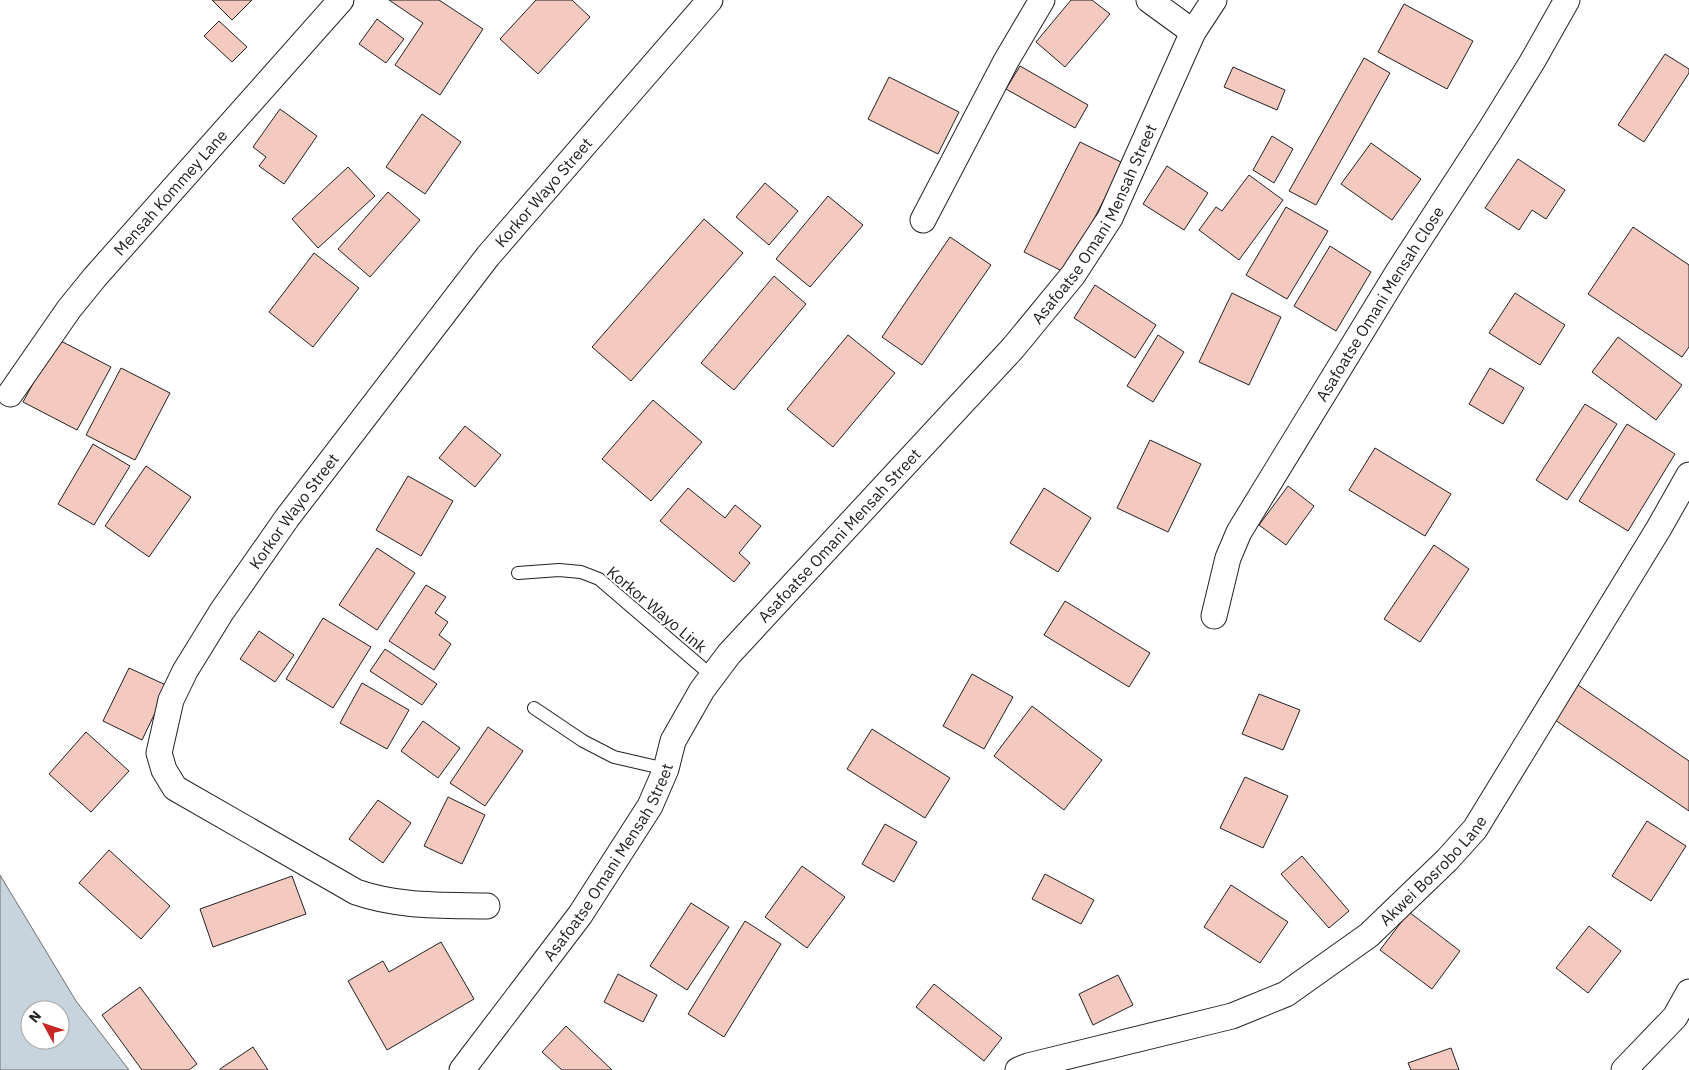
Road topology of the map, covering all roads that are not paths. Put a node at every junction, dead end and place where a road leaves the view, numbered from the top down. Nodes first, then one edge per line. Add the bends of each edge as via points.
1 (341, 0) edge
2 (710, 0) edge
3 (1042, 0) edge
4 (1149, 0) edge
5 (1214, 0) edge
6 (1566, 0) edge
7 (1193, 32) junction
8 (923, 220) dead end
9 (10, 394) dead end
10 (1689, 474) edge
11 (518, 573) dead end
12 (1214, 616) dead end
13 (712, 676) junction
14 (534, 708) dead end
15 (666, 769) junction
16 (487, 906) dead end
17 (1689, 992) edge
18 (467, 1068) edge
19 (1018, 1070) edge
20 (1624, 1070) edge

1 - 9 street, Mensah Kommey Lane via 90,283
2 - 16 street, Korkor Wayo Street via 488,256 286,518 184,671 171,700 159,753 164,770 175,788 356,892 398,903
3 - 8 street via 1006,61
4 - 7 street
5 - 7 street, Asafoatse Omani Mensah Street
6 - 12 street, Asafoatse Omani Mensah Close via 1521,79 1239,532 1228,558
7 - 13 street, Asafoatse Omani Mensah Street via 1110,218 1073,276 1013,348 736,646
10 - 19 street, Akwei Bosrobo Lane via 1475,828 1447,860 1369,935 1286,994 1232,1016
11 - 13 lane, Korkor Wayo Link via 559,570 581,572 599,579
13 - 15 street, Asafoatse Omani Mensah Street via 673,741
14 - 15 lane via 583,741 614,757
15 - 18 street, Asafoatse Omani Mensah Street via 650,806 580,915
17 - 20 street via 1675,1017

